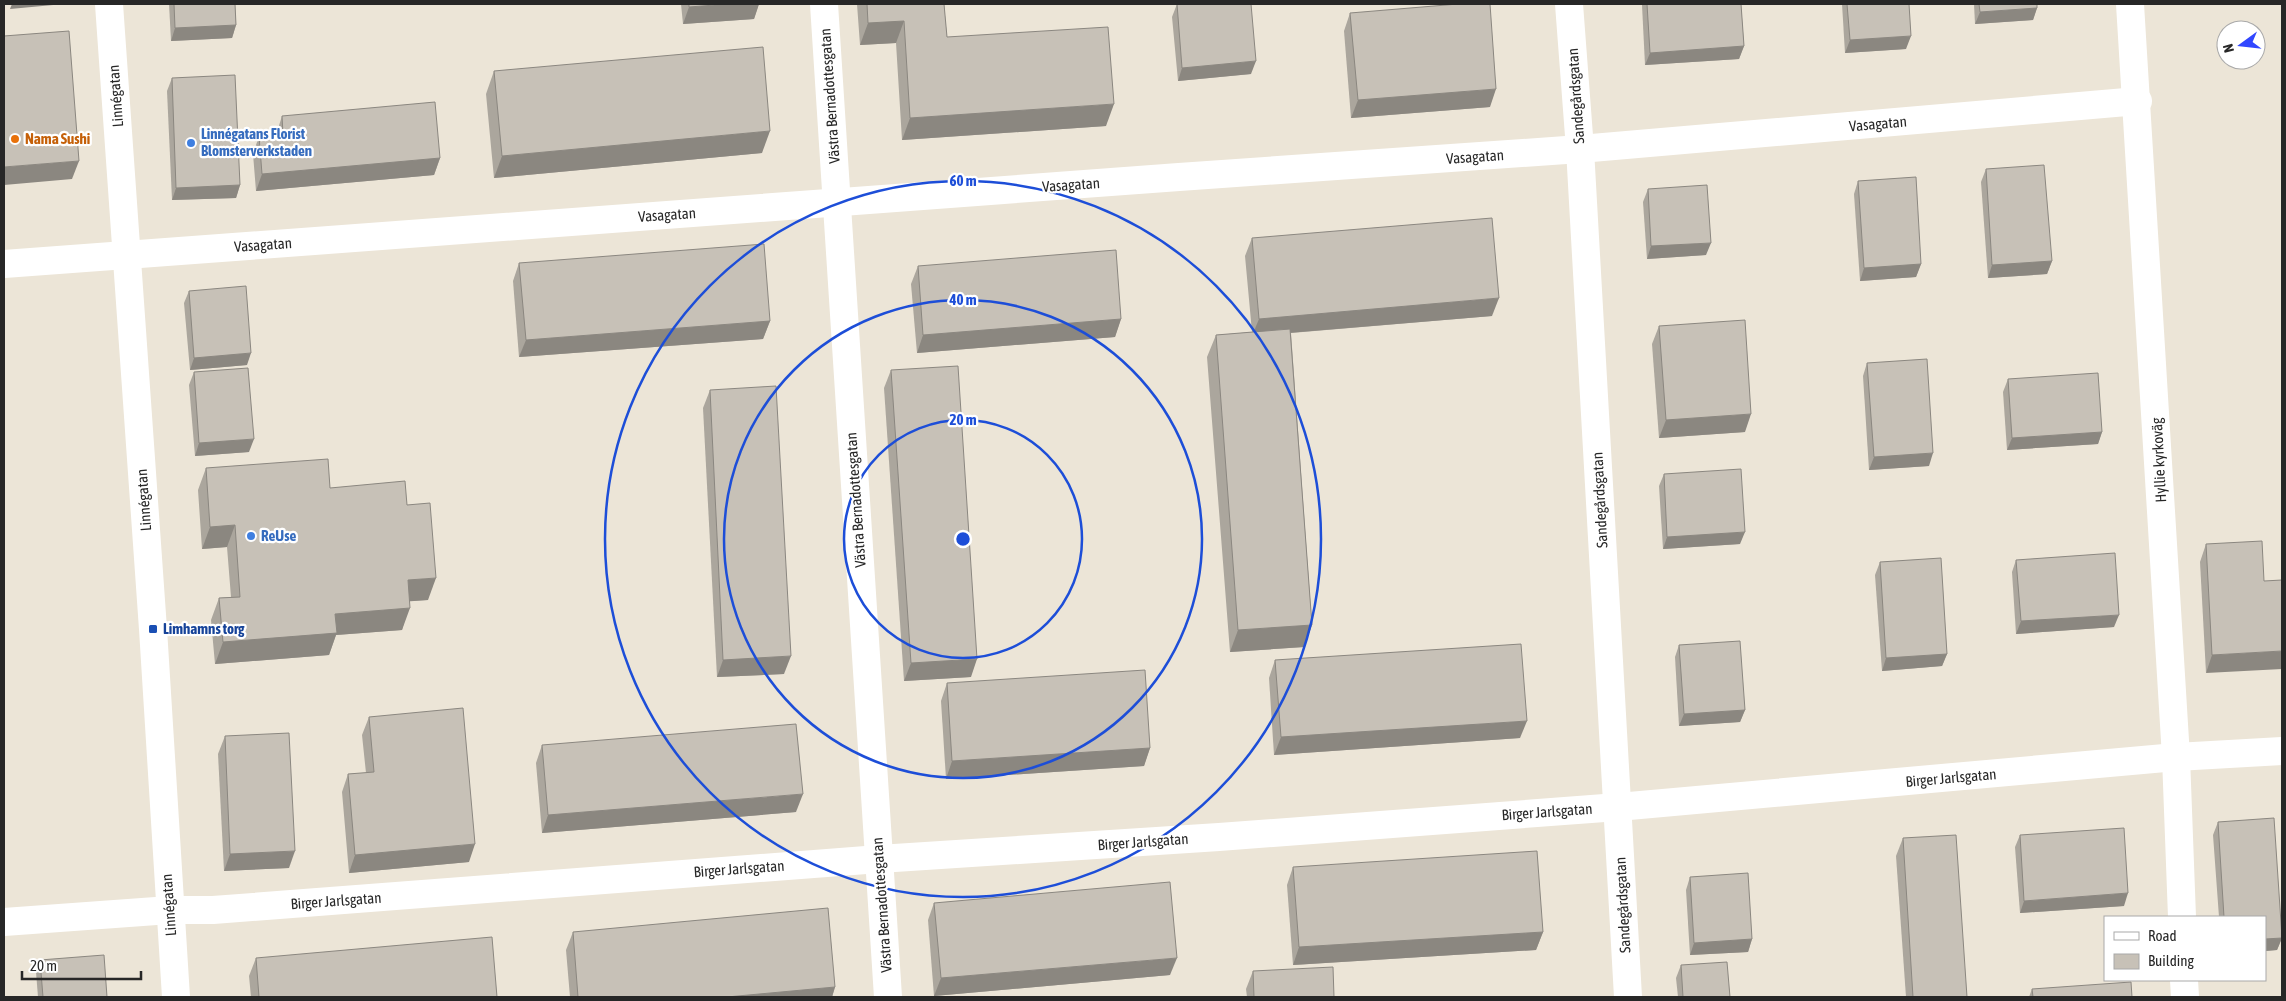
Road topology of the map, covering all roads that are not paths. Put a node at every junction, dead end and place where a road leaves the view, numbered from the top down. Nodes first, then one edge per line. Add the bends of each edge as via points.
1 (109, 4) edge
2 (824, 4) edge
3 (1569, 4) edge
4 (2130, 4) edge
5 (2138, 101) junction
6 (1580, 149) junction
7 (837, 202) junction
8 (127, 254) junction
9 (4, 264) edge
10 (2282, 752) edge
11 (2176, 757) junction
12 (1618, 807) junction
13 (879, 859) junction
14 (170, 910) junction
15 (2182, 916) edge
16 (4, 922) edge
17 (2184, 981) edge
18 (176, 997) edge
19 (888, 997) edge
20 (1628, 997) edge
21 (2185, 997) edge

1 - 8 street, Linnégatan
2 - 7 street, Västra Bernadottesgatan
3 - 6 street, Sandegårdsgatan
4 - 5 street, Hyllie kyrkoväg
5 - 6 street, Vasagatan
5 - 11 street, Hyllie kyrkoväg
6 - 7 street, Vasagatan
6 - 12 street, Sandegårdsgatan
7 - 8 street, Vasagatan
7 - 13 street, Västra Bernadottesgatan
8 - 9 street, Vasagatan
8 - 14 street, Linnégatan
10 - 11 street, Birger Jarlsgatan
11 - 12 street, Birger Jarlsgatan
11 - 15 street, Hyllie kyrkoväg
12 - 13 street, Birger Jarlsgatan
12 - 20 street, Sandegårdsgatan
13 - 14 street, Birger Jarlsgatan via 213,910
13 - 19 street, Västra Bernadottesgatan
14 - 16 street, Birger Jarlsgatan
14 - 18 street, Linnégatan
17 - 21 street

